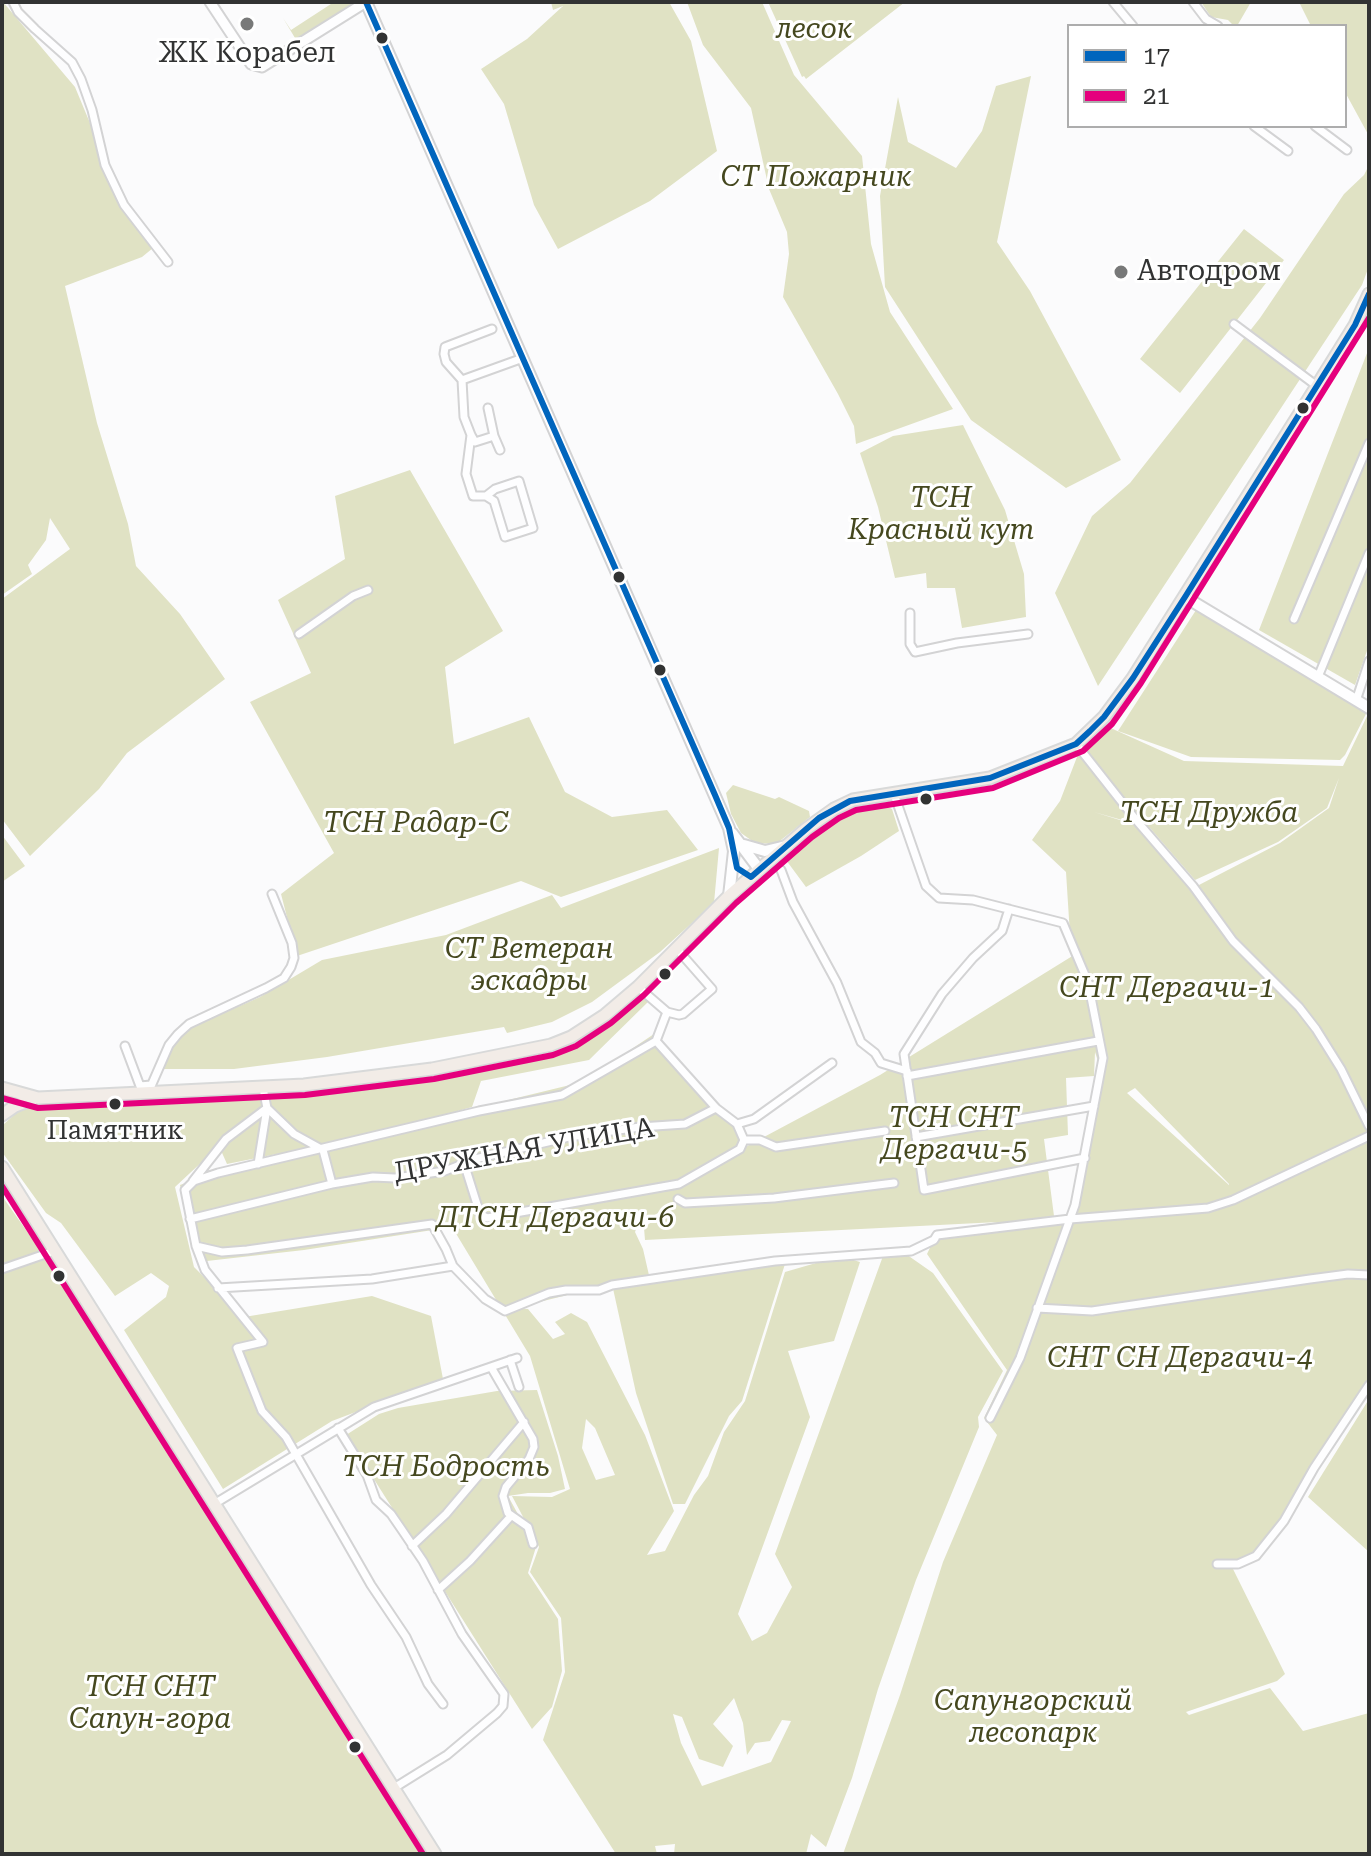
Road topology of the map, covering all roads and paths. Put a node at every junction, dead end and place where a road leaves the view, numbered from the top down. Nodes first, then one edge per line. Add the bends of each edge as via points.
1 (13, 2) edge
2 (210, 2) edge
3 (366, 2) edge
4 (1113, 2) edge
5 (1193, 2) edge
6 (1131, 24) edge
7 (1215, 24) edge
8 (1257, 128) edge
9 (1318, 128) edge
10 (1347, 150) dead end
11 (1288, 151) dead end
12 (168, 262) dead end
13 (1369, 294) edge
14 (1234, 324) dead end
15 (492, 329) dead end
16 (523, 358) junction
17 (462, 380) junction
18 (1317, 386) junction
19 (488, 408) dead end
20 (471, 435) junction
21 (494, 436) junction
22 (1369, 443) edge
23 (500, 450) dead end
24 (486, 496) junction
25 (1369, 553) edge
26 (368, 590) dead end
27 (1185, 597) junction
28 (910, 613) dead end
29 (1294, 619) dead end
30 (299, 634) dead end
31 (1028, 634) dead end
32 (1369, 661) edge
33 (1318, 677) junction
34 (1356, 701) junction
35 (1369, 708) edge
36 (1076, 744) junction
37 (894, 794) junction
38 (788, 845) junction
39 (739, 848) junction
40 (737, 865) junction
41 (755, 869) junction
42 (781, 870) dead end
43 (272, 894) dead end
44 (729, 896) junction
45 (1009, 909) junction
46 (677, 949) junction
47 (638, 987) junction
48 (667, 1012) junction
49 (656, 1041) junction
50 (1098, 1041) junction
51 (125, 1046) dead end
52 (832, 1063) dead end
53 (907, 1073) junction
54 (2, 1088) edge
55 (263, 1088) junction
56 (150, 1089) junction
57 (2, 1095) edge
58 (38, 1098) junction
59 (1094, 1106) junction
60 (267, 1108) junction
61 (716, 1108) junction
62 (2, 1114) edge
63 (737, 1124) junction
64 (1369, 1126) edge
65 (885, 1131) dead end
66 (1369, 1136) edge
67 (916, 1137) junction
68 (744, 1140) junction
69 (323, 1150) junction
70 (1085, 1158) junction
71 (464, 1163) junction
72 (258, 1164) junction
73 (2, 1167) edge
74 (894, 1183) dead end
75 (332, 1184) junction
76 (190, 1186) junction
77 (678, 1199) dead end
78 (190, 1219) junction
79 (1070, 1219) junction
80 (196, 1246) junction
81 (54, 1251) junction
82 (453, 1266) junction
83 (2, 1269) edge
84 (1369, 1275) edge
85 (218, 1288) junction
86 (1037, 1308) junction
87 (491, 1367) junction
88 (1369, 1385) edge
89 (519, 1387) dead end
90 (990, 1418) dead end
91 (524, 1422) junction
92 (338, 1428) junction
93 (295, 1455) junction
94 (214, 1504) junction
95 (511, 1516) junction
96 (533, 1544) dead end
97 (412, 1546) junction
98 (1217, 1564) dead end
99 (438, 1590) junction
100 (443, 1704) dead end
101 (394, 1788) junction
102 (435, 1854) edge

1 - 12 street via 72,62 105,165 124,205
2 - 3 street via 257,67 267,66
3 - 16 main road
4 - 6 street
5 - 7 street
8 - 11 street
9 - 10 street
13 - 18 main road
14 - 18 street
15 - 17 street via 445,347 446,362
16 - 17 street
16 - 39 main road
17 - 20 street via 464,417
18 - 27 main road
19 - 21 street
20 - 21 street via 475,442
20 - 24 street via 466,474 473,496
21 - 23 street
22 - 29 street
24 - 24 street via 494,501 505,537 533,528 519,481
25 - 33 street
26 - 30 street
27 - 33 main road
27 - 36 main road via 1133,678
28 - 31 street via 915,652
32 - 34 street
33 - 34 main road
34 - 35 main road
36 - 37 main road via 990,778
36 - 64 street via 1233,941 1316,1029
37 - 38 main road via 853,800 834,809
37 - 45 street via 926,886 939,898
38 - 39 main road via 765,851
38 - 41 main road
39 - 40 main road
39 - 41 main road
39 - 44 main road
40 - 41 main road via 741,872
40 - 41 main road via 744,856
41 - 44 main road
42 - 53 street via 861,1042 881,1063
43 - 56 street via 292,943 291,967 284,978 189,1024 169,1045
44 - 46 main road
45 - 50 street via 1063,923 1088,982
45 - 53 street via 1002,931 942,994 904,1054
46 - 47 main road
46 - 48 street via 712,989 683,1014
47 - 48 street
47 - 55 main road via 571,1037 530,1051 369,1079
48 - 49 street
49 - 61 street
49 - 69 street via 562,1095
50 - 53 street
50 - 59 street via 1103,1058
51 - 56 street via 140,1086
52 - 63 street via 754,1119
53 - 67 street
54 - 58 main road
55 - 56 main road
55 - 60 street
56 - 58 main road
57 - 62 main road
58 - 62 main road
59 - 67 street
59 - 70 street
60 - 69 street via 294,1134
60 - 72 street
60 - 76 street via 226,1139
61 - 63 street
61 - 71 street, ДРУЖНАЯ УЛИЦА via 685,1124 569,1137
63 - 68 street
65 - 68 street via 776,1147
66 - 79 street via 1208,1208
67 - 70 street via 924,1190
68 - 71 street via 740,1149 679,1184 487,1218 480,1214
69 - 72 street
69 - 75 street
70 - 79 street
71 - 75 street, ДРУЖНАЯ УЛИЦА via 445,1171
72 - 76 street
73 - 81 main road
74 - 77 street via 774,1198 685,1203
75 - 78 street, ДРУЖНАЯ УЛИЦА
76 - 78 street via 185,1190
78 - 80 street
79 - 82 street via 937,1235 911,1251 775,1261 599,1290 549,1293 505,1311 485,1299
79 - 86 street
80 - 82 street via 222,1252 432,1224
80 - 85 street
81 - 83 street
81 - 94 main road
82 - 85 street via 372,1279
84 - 86 street via 1092,1311
85 - 93 street via 263,1342 237,1348 262,1411
86 - 90 street via 1020,1358
87 - 89 street via 514,1359
87 - 91 street
87 - 92 street via 385,1403
88 - 98 street via 1284,1521 1256,1556 1238,1564
91 - 95 street via 534,1447 503,1492
91 - 97 street
92 - 93 street
92 - 97 street via 379,1505
93 - 94 street
93 - 100 street
94 - 101 main road
95 - 96 street via 528,1527
95 - 99 street
97 - 99 street
99 - 101 street via 504,1694 503,1706 447,1755
101 - 102 main road

